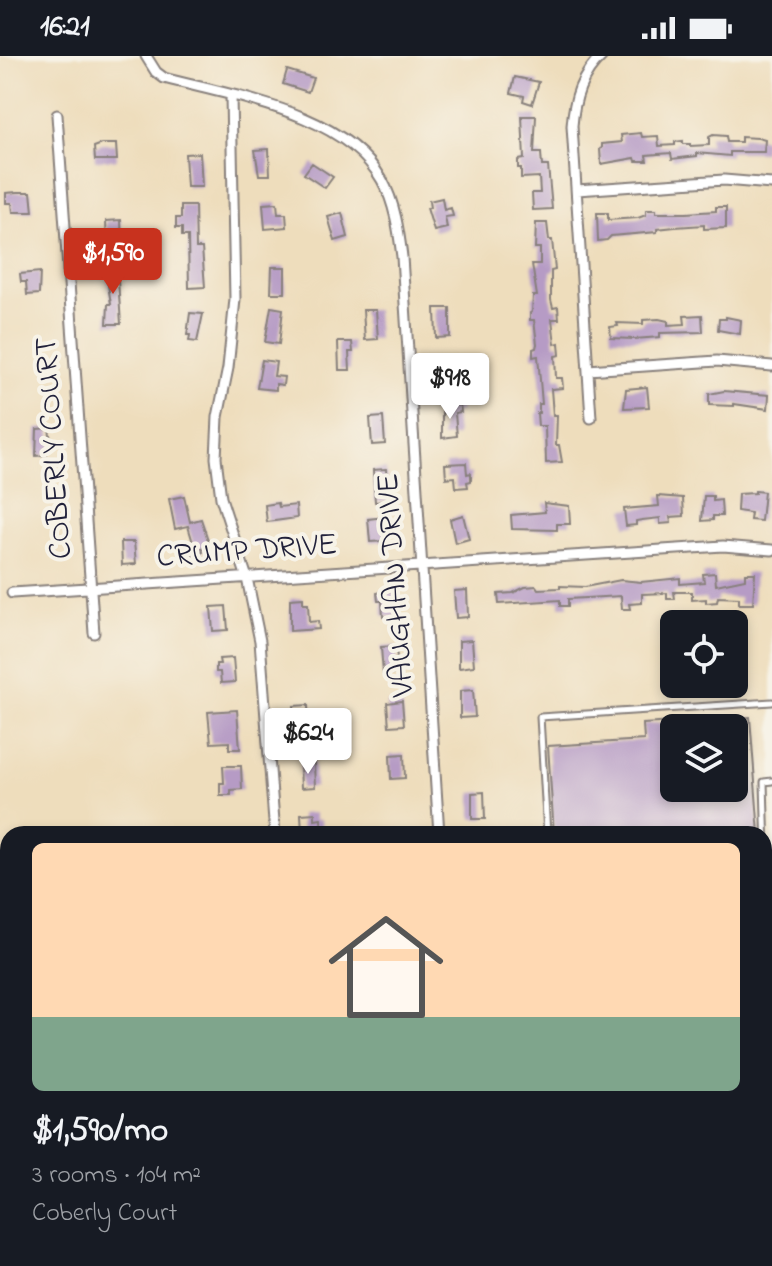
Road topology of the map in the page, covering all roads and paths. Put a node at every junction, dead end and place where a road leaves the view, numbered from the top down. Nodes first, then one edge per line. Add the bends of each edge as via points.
1 (146, 56) edge
2 (602, 56) edge
3 (231, 96) junction
4 (57, 115) dead end
5 (772, 184) edge
6 (577, 190) junction
7 (772, 366) edge
8 (588, 370) junction
9 (591, 418) dead end
10 (772, 550) edge
11 (422, 567) junction
12 (247, 578) junction
13 (91, 589) junction
14 (12, 593) dead end
15 (94, 633) dead end
16 (772, 703) edge
17 (772, 781) edge
18 (274, 826) edge
19 (438, 826) edge
20 (547, 826) edge
21 (766, 826) edge

1 - 3 street, VAUGHAN DRIVE via 164,78
2 - 6 street via 580,86 573,112
3 - 11 street, VAUGHAN DRIVE via 332,130 361,152 387,191 402,257
3 - 12 street via 235,299 216,458 221,498
4 - 13 street, COBERLY COURT
5 - 6 street via 724,180
6 - 8 street
7 - 8 street via 717,361
8 - 9 street
10 - 11 street, CRUMP DRIVE via 723,546
11 - 12 street, CRUMP DRIVE
11 - 19 street, VAUGHAN DRIVE
12 - 13 street, CRUMP DRIVE
12 - 18 street via 266,692
13 - 14 street, CRUMP DRIVE
13 - 15 street, COBERLY COURT
16 - 20 lane via 540,717
17 - 21 lane via 764,782

